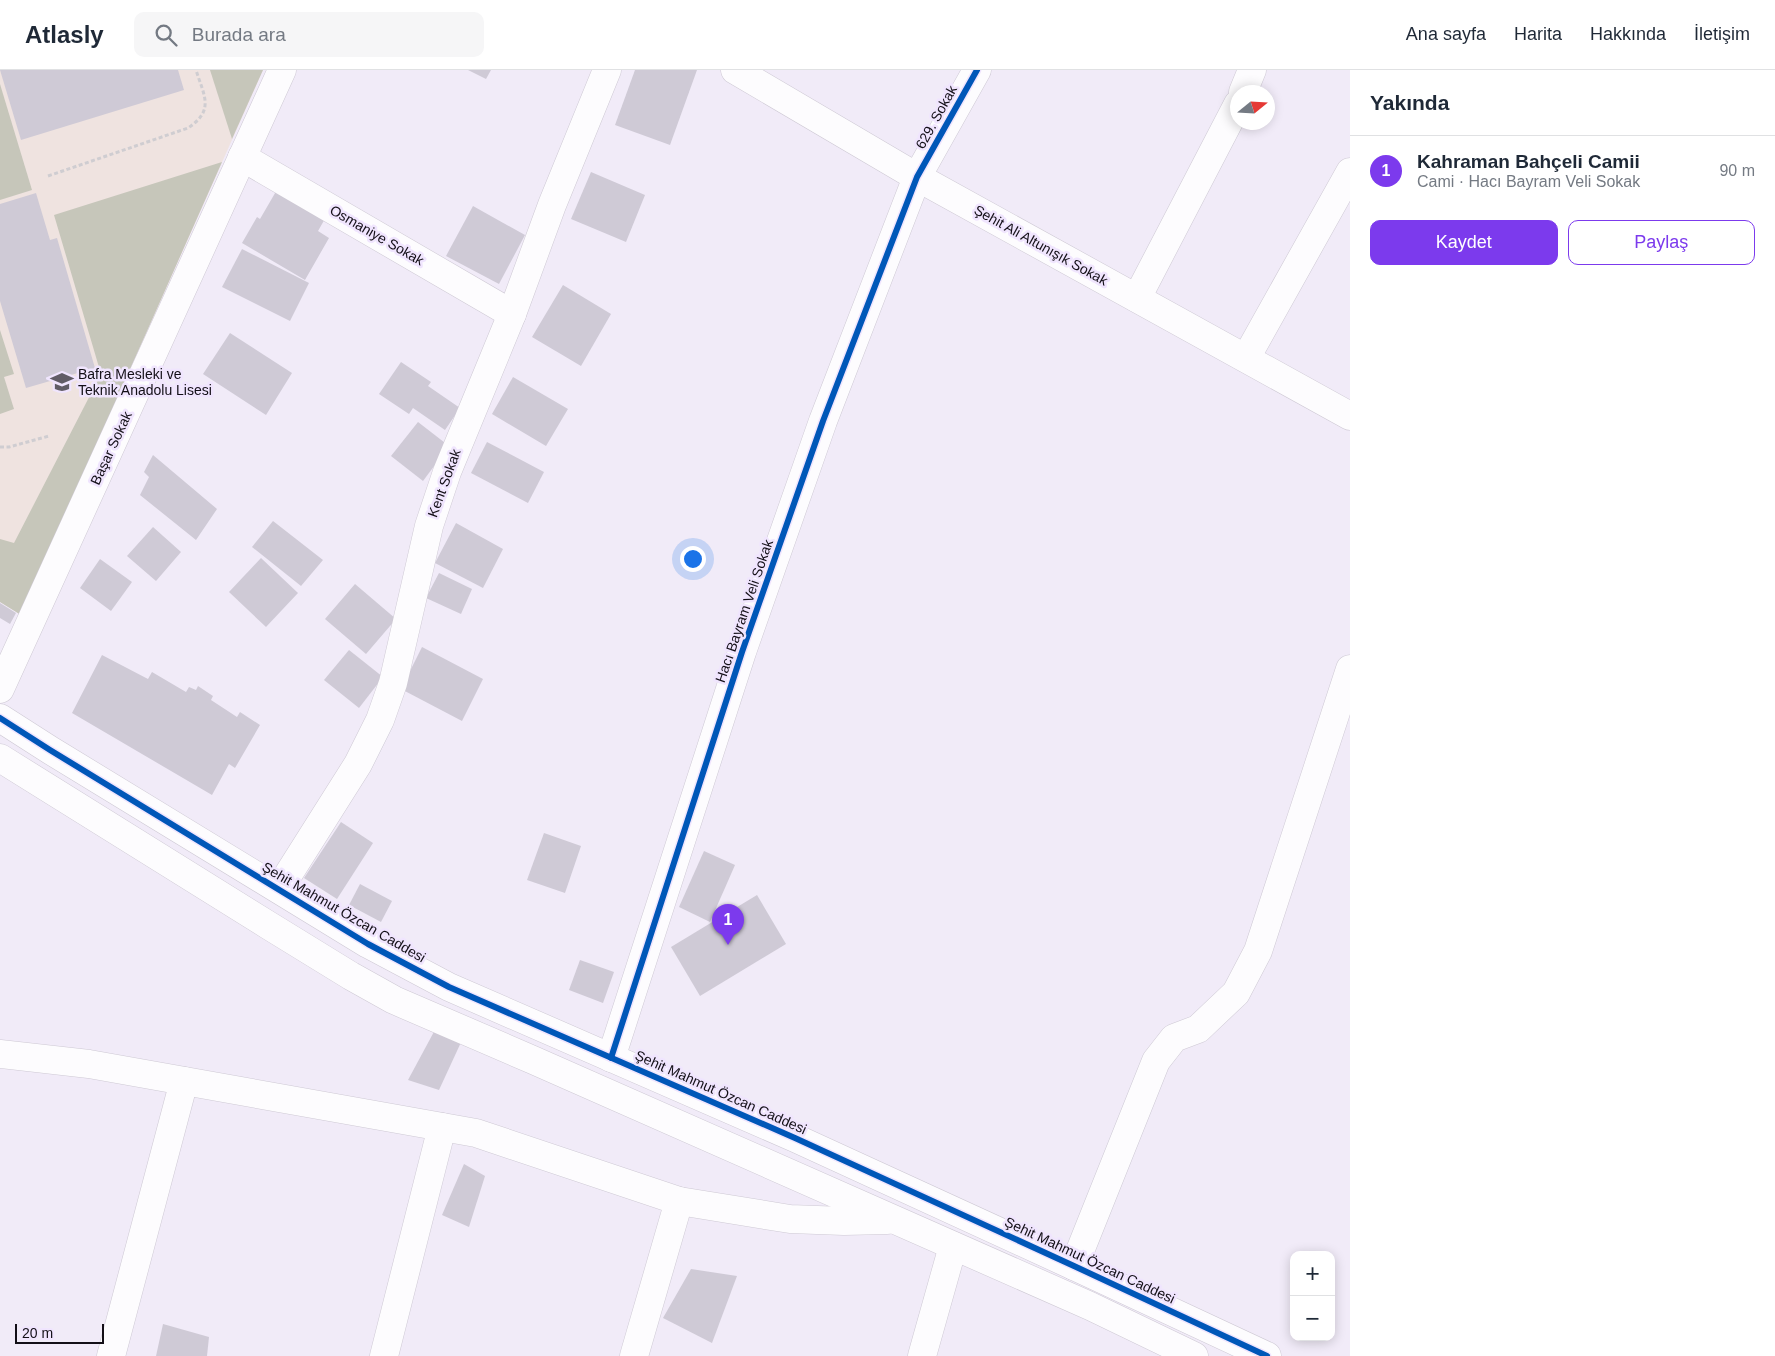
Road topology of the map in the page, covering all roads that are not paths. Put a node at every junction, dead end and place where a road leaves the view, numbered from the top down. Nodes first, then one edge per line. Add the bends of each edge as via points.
1 (282, 70) edge
2 (607, 70) edge
3 (735, 70) edge
4 (977, 70) edge
5 (1252, 70) edge
6 (1246, 85) edge
7 (1230, 119) edge
8 (242, 157) junction
9 (1350, 172) edge
10 (917, 177) junction
11 (1137, 298) junction
12 (512, 314) junction
13 (1246, 358) junction
14 (1350, 416) edge
15 (1350, 669) edge
16 (0, 689) edge
17 (0, 718) edge
18 (0, 758) edge
19 (279, 889) junction
20 (0, 1054) edge
21 (611, 1058) junction
22 (184, 1081) junction
23 (442, 1127) junction
24 (679, 1202) junction
25 (895, 1220) junction
26 (953, 1246) junction
27 (1074, 1266) junction
28 (111, 1356) edge
29 (384, 1356) edge
30 (634, 1356) edge
31 (922, 1356) edge
32 (1194, 1356) edge
33 (1266, 1356) edge

1 - 8 street, Başar Sokak
2 - 12 street, Kent Sokak
3 - 10 street, Şehit Ali Altunışık Sokak
4 - 10 street, 629. Sokak
5 - 6 street
7 - 11 street
8 - 12 street, Osmaniye Sokak
8 - 16 street, Başar Sokak
9 - 13 street
10 - 11 street, Şehit Ali Altunışık Sokak
10 - 21 street, Hacı Bayram Veli Sokak via 823,421 745,643
11 - 13 street, Şehit Ali Altunışık Sokak
12 - 19 street, Kent Sokak via 447,472 429,526 393,683 380,720 358,764
13 - 14 street, Şehit Ali Altunışık Sokak
15 - 27 street via 1258,951 1236,993 1198,1029 1174,1038 1156,1061
17 - 19 street, Şehit Mahmut Özcan Caddesi
18 - 25 street via 394,1000
19 - 21 street, Şehit Mahmut Özcan Caddesi via 368,944 423,973
20 - 22 street via 90,1064
21 - 27 street, Şehit Mahmut Özcan Caddesi
22 - 23 street
22 - 28 street
23 - 24 street via 476,1133
23 - 29 street
24 - 25 street via 790,1219
24 - 30 street
25 - 26 street
26 - 31 street
26 - 32 street
27 - 33 street, Şehit Mahmut Özcan Caddesi

